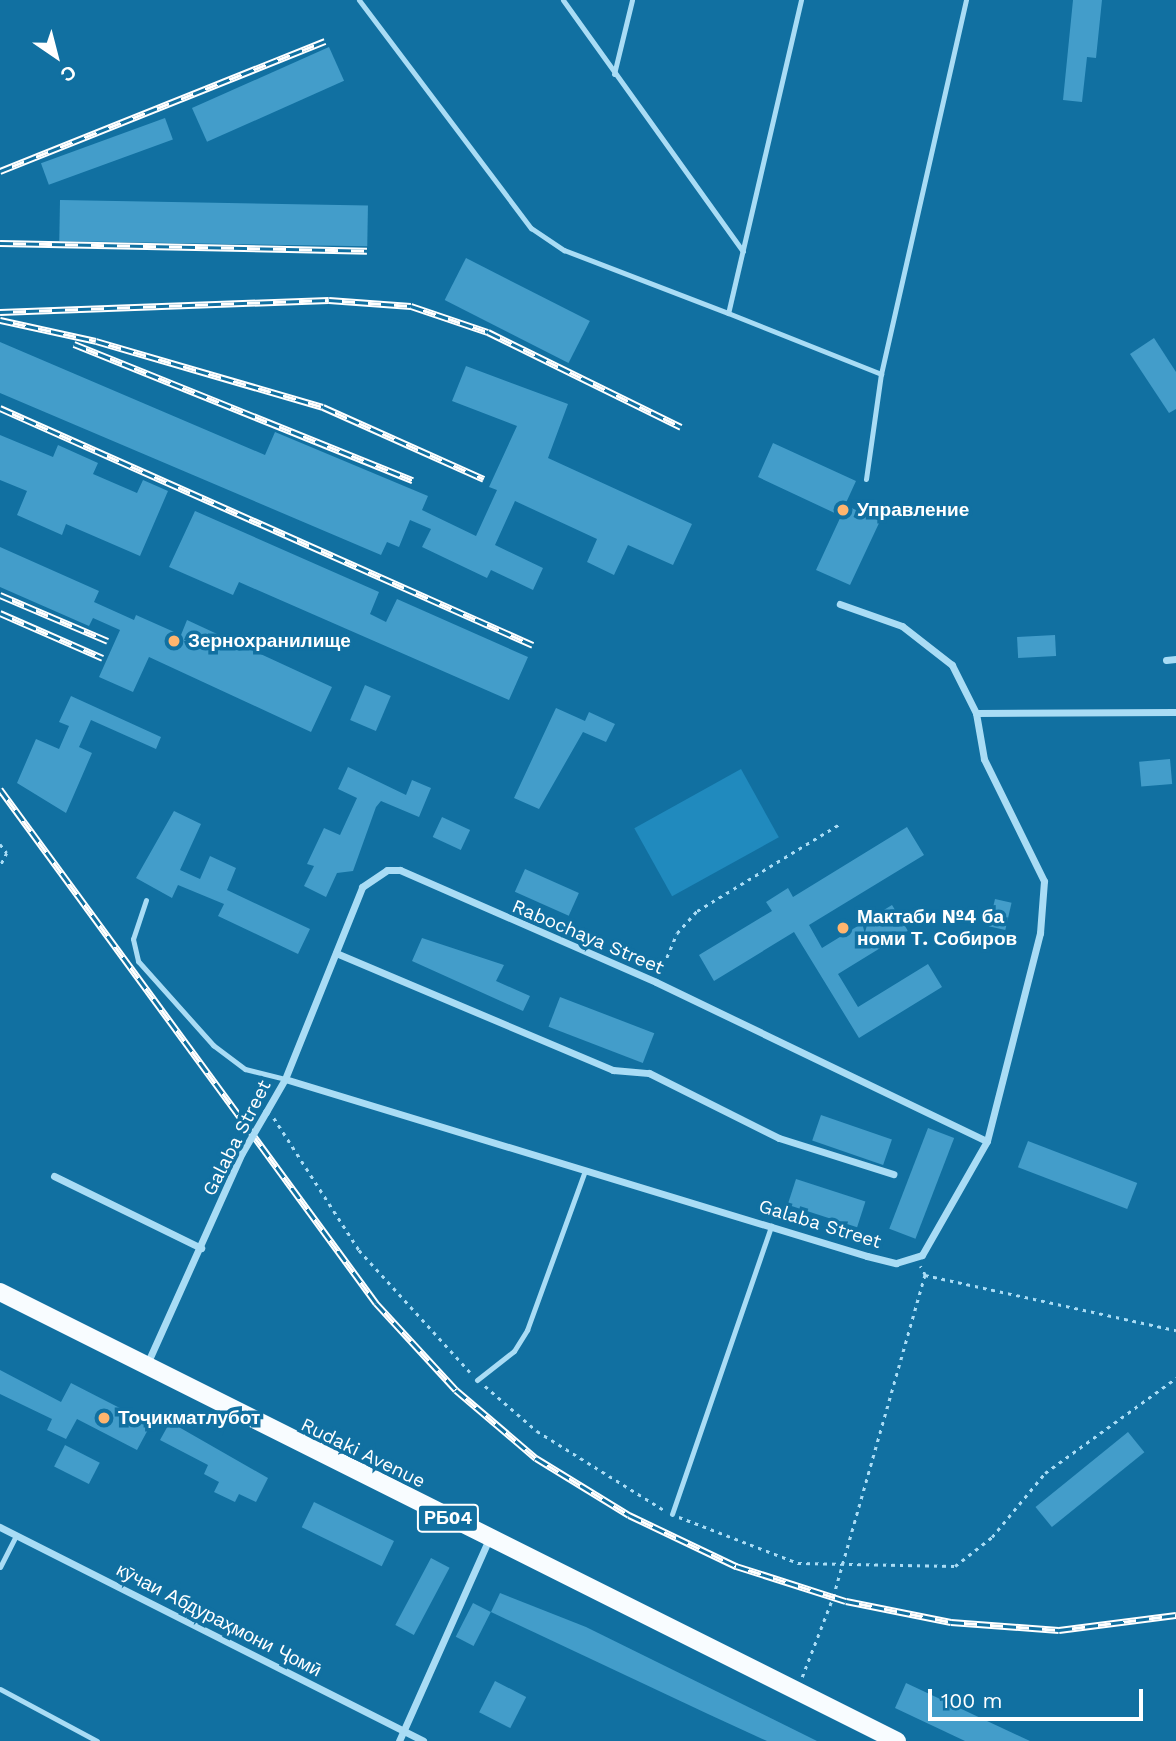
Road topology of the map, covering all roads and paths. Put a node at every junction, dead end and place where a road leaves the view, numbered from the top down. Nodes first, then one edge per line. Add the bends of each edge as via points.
1 (359, 0) edge
2 (563, 0) edge
3 (632, 0) edge
4 (801, 0) edge
5 (966, 0) edge
6 (614, 74) junction
7 (743, 251) junction
8 (728, 313) junction
9 (881, 374) junction
10 (866, 479) dead end
11 (840, 604) dead end
12 (1176, 659) edge
13 (1166, 660) dead end
14 (1176, 712) edge
15 (975, 713) junction
16 (841, 823) dead end
17 (0, 844) edge
18 (0, 867) edge
19 (146, 900) dead end
20 (335, 953) junction
21 (663, 964) dead end
22 (285, 1079) junction
23 (267, 1110) junction
24 (988, 1141) junction
25 (585, 1171) junction
26 (893, 1174) dead end
27 (54, 1176) dead end
28 (771, 1226) junction
29 (201, 1248) junction
30 (916, 1260) junction
31 (925, 1275) junction
32 (0, 1292) edge
33 (1176, 1330) edge
34 (145, 1368) junction
35 (1176, 1378) edge
36 (477, 1380) junction
37 (672, 1514) junction
38 (0, 1527) edge
39 (16, 1535) junction
40 (489, 1539) junction
41 (842, 1564) junction
42 (0, 1567) edge
43 (0, 1689) edge
44 (796, 1693) junction
45 (399, 1728) junction
46 (97, 1741) edge
47 (398, 1741) edge
48 (423, 1741) edge
49 (897, 1741) edge

1 - 8 lane via 531,228 564,250
2 - 6 lane
3 - 6 lane
4 - 7 lane
5 - 9 lane
6 - 7 lane
7 - 8 lane
8 - 9 lane
9 - 10 lane
11 - 15 street via 929,643 952,665
12 - 13 street
14 - 15 street
15 - 24 street via 984,759 1038,863 1045,908
16 - 21 path via 697,911 677,933
17 - 18 path via 7,853
19 - 22 lane via 133,939 138,961 213,1045 245,1069
20 - 22 street, Rabochaya Street
20 - 24 street, Rabochaya Street via 362,887 387,870 400,870 656,982
20 - 26 street via 613,1070 649,1073 779,1138
22 - 23 street, Galaba Street
22 - 25 street, Galaba Street
23 - 29 street, Galaba Street, bridge via 242,1153
23 - 36 path via 359,1250
24 - 30 street
25 - 28 street, Galaba Street
25 - 36 lane via 527,1330 514,1351
27 - 29 street
28 - 30 street, Galaba Street via 877,1258
28 - 37 lane
29 - 34 street, Galaba Street
30 - 31 path
31 - 33 path
31 - 41 path
32 - 34 main road, Rudaki Avenue / РБ04
34 - 40 main road, Rudaki Avenue / РБ04
35 - 41 path via 1045,1473 992,1537 955,1566
36 - 37 path via 537,1431
37 - 41 path via 798,1563
38 - 39 street, кӯчаи Абдураҳмони Ҷомӣ
39 - 42 lane
39 - 45 street, кӯчаи Абдураҳмони Ҷомӣ
40 - 44 main road, Rudaki Avenue / РБ04
40 - 45 street
41 - 44 path
43 - 46 lane
44 - 49 main road, Rudaki Avenue / РБ04
45 - 47 street
45 - 48 street, кӯчаи Абдураҳмони Ҷомӣ

